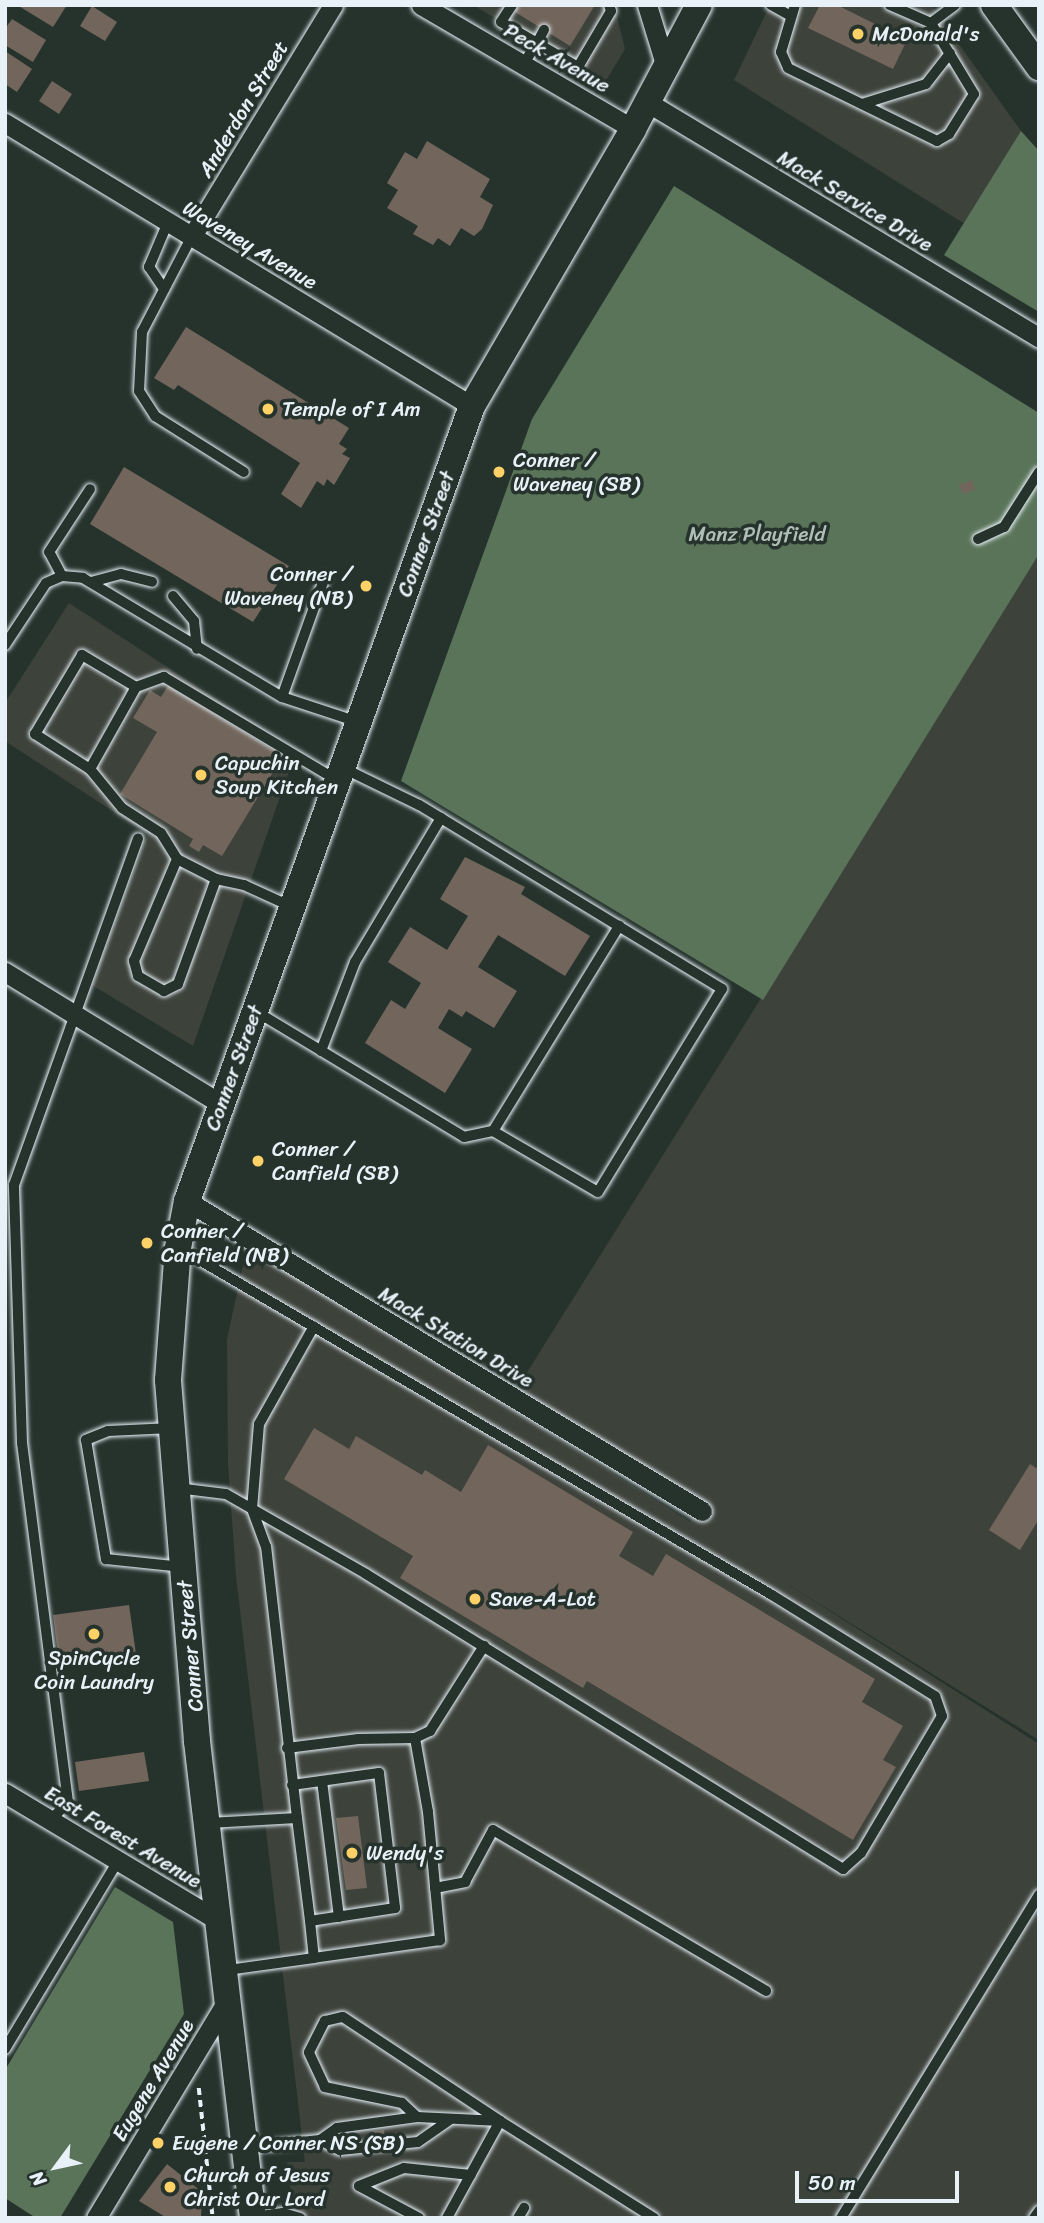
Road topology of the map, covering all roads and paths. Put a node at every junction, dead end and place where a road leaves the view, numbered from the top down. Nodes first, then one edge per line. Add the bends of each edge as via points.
1 (333, 5) edge
2 (421, 5) edge
3 (512, 5) edge
4 (609, 5) edge
5 (647, 5) edge
6 (699, 5) edge
7 (771, 5) edge
8 (795, 5) edge
9 (890, 5) edge
10 (955, 5) edge
11 (994, 5) edge
12 (789, 15) junction
13 (931, 23) junction
14 (544, 30) dead end
15 (537, 43) junction
16 (950, 53) junction
17 (523, 65) junction
18 (666, 67) junction
19 (1039, 67) edge
20 (648, 102) junction
21 (862, 104) junction
22 (5, 123) edge
23 (633, 130) junction
24 (168, 222) junction
25 (192, 236) junction
26 (164, 289) junction
27 (1039, 338) edge
28 (472, 406) junction
29 (244, 471) dead end
30 (1039, 472) edge
31 (90, 489) dead end
32 (978, 539) dead end
33 (62, 576) junction
34 (325, 577) dead end
35 (91, 582) junction
36 (152, 582) dead end
37 (173, 596) dead end
38 (5, 645) edge
39 (197, 649) junction
40 (136, 687) junction
41 (282, 697) junction
42 (359, 722) junction
43 (90, 769) junction
44 (340, 774) junction
45 (441, 818) junction
46 (138, 839) dead end
47 (177, 859) junction
48 (216, 879) junction
49 (292, 907) junction
50 (619, 926) junction
51 (5, 972) edge
52 (255, 1011) junction
53 (77, 1016) junction
54 (321, 1051) junction
55 (221, 1104) junction
56 (493, 1130) junction
57 (187, 1200) junction
58 (178, 1248) junction
59 (314, 1325) junction
60 (172, 1428) junction
61 (177, 1488) junction
62 (252, 1509) junction
63 (702, 1511) dead end
64 (183, 1567) junction
65 (484, 1646) junction
66 (415, 1738) junction
67 (287, 1748) junction
68 (322, 1781) junction
69 (292, 1785) junction
70 (5, 1793) edge
71 (297, 1818) junction
72 (51, 1820) junction
73 (206, 1823) junction
74 (118, 1861) junction
75 (435, 1888) junction
76 (1039, 1895) edge
77 (339, 1917) junction
78 (217, 1920) junction
79 (310, 1921) junction
80 (314, 1958) junction
81 (223, 1970) junction
82 (766, 1991) dead end
83 (227, 2001) junction
84 (5, 2049) edge
85 (200, 2082) dead end
86 (417, 2117) junction
87 (450, 2120) junction
88 (500, 2121) junction
89 (320, 2140) junction
90 (245, 2148) junction
91 (471, 2175) junction
92 (1039, 2211) edge
93 (96, 2218) edge
94 (213, 2218) edge
95 (253, 2218) edge
96 (300, 2218) edge
97 (419, 2218) edge
98 (447, 2218) edge
99 (654, 2218) edge
100 (841, 2218) edge
101 (1034, 2218) edge

1 - 25 street, Anderdon Street
2 - 17 street, Peck Avenue
3 - 15 lane via 501,22
4 - 15 lane via 611,11 578,67
5 - 18 street
6 - 18 main road, Conner Street
7 - 12 lane
8 - 12 lane
9 - 13 lane
10 - 13 lane
11 - 19 main road
12 - 21 lane via 781,52 788,68
13 - 16 lane
14 - 15 lane
15 - 17 lane
16 - 21 lane via 926,85
16 - 21 lane via 974,94 950,134 937,141
17 - 23 street, Peck Avenue
18 - 20 main road, Conner Street
20 - 23 main road, Conner Street
20 - 27 street, Mack Service Drive
22 - 24 street, Waveney Avenue
23 - 28 main road, Conner Street
24 - 25 street, Waveney Avenue
24 - 26 lane via 149,267
25 - 26 lane
25 - 28 street, Waveney Avenue
26 - 29 lane via 142,332 139,391 144,405
28 - 42 main road, Conner Street
30 - 32 lane via 1004,527
31 - 33 lane via 49,552
33 - 35 lane
33 - 38 lane via 46,583
34 - 41 lane
35 - 36 lane via 121,573
35 - 39 lane
37 - 39 lane via 194,621
39 - 41 lane
40 - 43 lane
40 - 43 lane via 82,655 35,734
40 - 44 lane via 164,677
41 - 42 lane
42 - 44 main road, Conner Street
43 - 47 lane via 122,808 161,833
44 - 45 lane
44 - 49 main road, Conner Street
45 - 50 lane
45 - 54 lane via 355,962
46 - 53 lane
47 - 48 lane
47 - 48 lane via 134,961 138,976 164,991 178,984
48 - 49 lane via 244,885
49 - 52 main road, Conner Street
50 - 56 lane
50 - 56 lane via 722,989 598,1192
51 - 53 street
52 - 54 lane
52 - 55 main road, Conner Street
53 - 55 street
53 - 72 lane via 14,1185 22,1443 68,1801
54 - 56 lane via 464,1137
55 - 57 main road, Conner Street
57 - 58 main road, Conner Street
57 - 63 street, Mack Station Drive
58 - 59 lane
58 - 60 main road, Conner Street via 168,1380
59 - 62 lane via 259,1424
59 - 65 lane via 639,1514 935,1696 942,1716 861,1853 843,1869
60 - 61 main road, Conner Street
60 - 64 lane via 108,1431 86,1440 106,1559
61 - 62 lane via 226,1494
61 - 64 main road, Conner Street
62 - 65 lane
62 - 67 lane via 267,1547
64 - 73 main road, Conner Street
65 - 66 lane via 430,1731
66 - 67 lane
66 - 75 lane
67 - 69 lane
68 - 69 lane
68 - 77 lane
68 - 77 lane via 379,1773 395,1908
69 - 71 lane
70 - 72 street, East Forest Avenue
71 - 73 lane
71 - 79 lane
72 - 74 street, East Forest Avenue
73 - 78 main road, Conner Street
74 - 78 street, East Forest Avenue
74 - 84 lane
75 - 80 lane via 440,1940
75 - 82 lane via 465,1882 494,1830
76 - 100 lane
77 - 79 lane
78 - 81 main road, Conner Street
79 - 80 lane
80 - 81 lane
81 - 83 main road, Conner Street
83 - 90 main road, Conner Street
83 - 93 street, Eugene Avenue
85 - 94 path
86 - 87 lane
86 - 88 lane via 402,2103 325,2087 309,2052 325,2021 343,2017
86 - 89 lane via 337,2127
87 - 88 lane
87 - 89 lane via 418,2142 341,2150
88 - 91 lane
88 - 99 lane
89 - 90 lane
90 - 95 main road, Conner Street
91 - 97 lane via 404,2168 359,2186
91 - 98 lane
92 - 101 lane
95 - 96 lane via 283,2213

